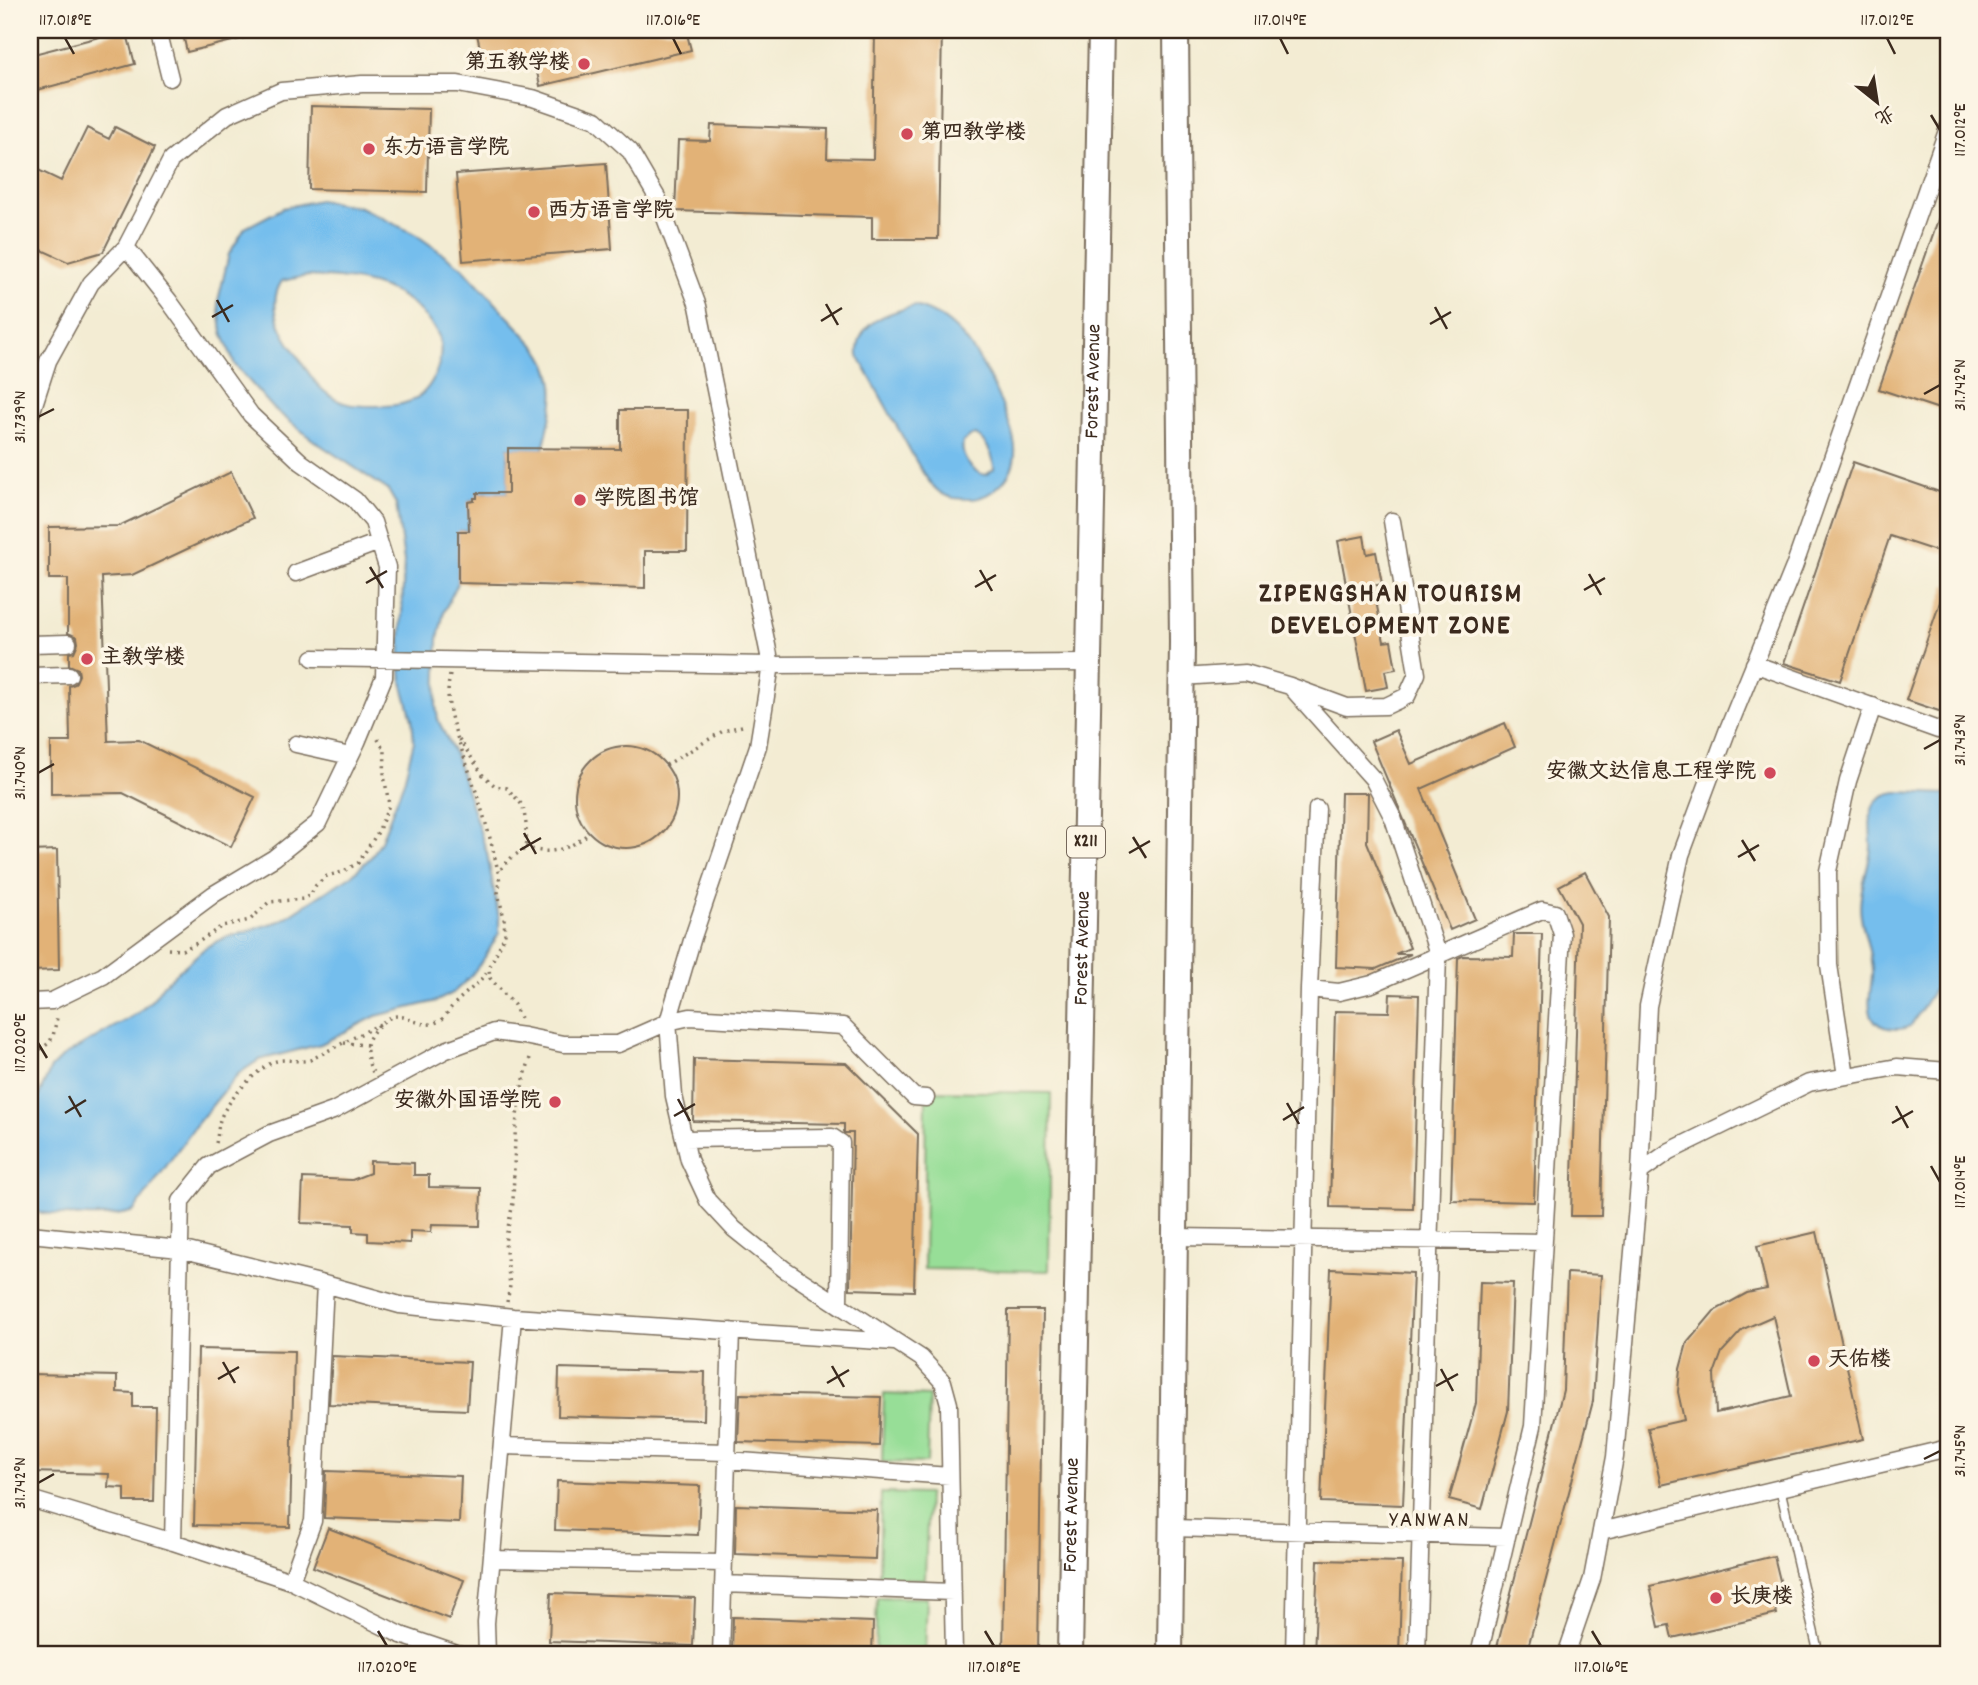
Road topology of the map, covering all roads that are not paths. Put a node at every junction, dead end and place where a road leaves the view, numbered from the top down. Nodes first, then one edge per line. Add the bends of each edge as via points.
1 (158, 30) edge
2 (1101, 30) edge
3 (1176, 30) edge
4 (170, 78) dead end
5 (1948, 128) edge
6 (1941, 173) edge
7 (126, 247) junction
8 (30, 415) edge
9 (1392, 521) dead end
10 (379, 542) junction
11 (296, 573) dead end
12 (68, 643) dead end
13 (30, 644) edge
14 (313, 657) dead end
15 (389, 658) junction
16 (1089, 663) junction
17 (771, 664) junction
18 (1754, 664) junction
19 (69, 675) dead end
20 (30, 676) edge
21 (1181, 677) junction
22 (1290, 686) junction
23 (1873, 706) junction
24 (1938, 730) dead end
25 (296, 744) dead end
26 (350, 756) junction
27 (1317, 810) dead end
28 (1438, 954) junction
29 (1309, 989) junction
30 (30, 1002) edge
31 (668, 1022) junction
32 (1948, 1071) edge
33 (1846, 1076) junction
34 (926, 1098) dead end
35 (684, 1139) junction
36 (1640, 1172) junction
37 (30, 1234) edge
38 (1175, 1237) junction
39 (1303, 1239) junction
40 (1430, 1242) junction
41 (1544, 1242) junction
42 (180, 1249) junction
43 (325, 1284) junction
44 (839, 1305) junction
45 (508, 1316) junction
46 (731, 1331) junction
47 (897, 1342) junction
48 (502, 1446) junction
49 (1948, 1448) edge
50 (727, 1456) junction
51 (950, 1476) junction
52 (1780, 1488) junction
53 (30, 1499) edge
54 (1172, 1528) junction
55 (1297, 1530) junction
56 (1601, 1531) junction
57 (1421, 1533) junction
58 (1507, 1537) junction
59 (173, 1542) junction
60 (492, 1559) junction
61 (724, 1563) junction
62 (291, 1581) junction
63 (723, 1584) junction
64 (953, 1592) junction
65 (460, 1655) edge
66 (487, 1655) edge
67 (721, 1655) edge
68 (954, 1655) edge
69 (1070, 1655) edge
70 (1170, 1655) edge
71 (1294, 1655) edge
72 (1417, 1655) edge
73 (1479, 1655) edge
74 (1566, 1655) edge
75 (1819, 1655) edge

1 - 4 street
2 - 16 main road, Forest Avenue / X211
3 - 21 main road
5 - 6 street
6 - 18 street
7 - 8 street via 91,283 48,361
7 - 10 street via 251,415 301,462 355,500 373,522
7 - 17 street via 171,160 227,115 281,91 362,84 458,84 533,98 596,120 631,151 658,200 698,306
9 - 22 street via 1417,674 1407,696 1387,706 1347,707
10 - 11 street
10 - 15 street via 387,567
12 - 13 street
14 - 15 street
15 - 17 street
15 - 26 street
16 - 17 street
16 - 69 main road, Forest Avenue / X211
17 - 31 street via 758,746
18 - 23 street
18 - 36 street via 1681,855 1648,1006
19 - 20 street
21 - 22 street via 1245,673
21 - 38 main road
22 - 28 street via 1373,779 1393,818
23 - 24 street
23 - 33 street via 1848,781 1828,871 1829,965
25 - 26 street
26 - 30 street via 318,823 274,858 214,894 103,976 52,1001
27 - 29 street
28 - 29 street via 1371,984 1339,992
28 - 40 street
28 - 41 street via 1542,909 1555,914 1562,934
29 - 39 street
31 - 34 street via 691,1017 843,1026 914,1097
31 - 35 street via 674,1096
31 - 42 street via 618,1044 563,1044 494,1032 446,1050 333,1111 270,1133 209,1166 181,1201
32 - 33 street via 1897,1068
33 - 36 street via 1809,1083 1670,1151
35 - 44 street via 708,1201 734,1229
35 - 44 street via 832,1137 841,1143
36 - 56 street via 1615,1457
37 - 42 street
38 - 39 street
38 - 54 main road
39 - 40 street
39 - 55 street
40 - 41 street
40 - 57 street
41 - 58 street via 1533,1426
42 - 43 street
42 - 59 street
43 - 45 street via 400,1305
43 - 62 street via 313,1521
44 - 47 street
45 - 46 street
45 - 48 street
46 - 47 street
46 - 50 street
47 - 51 street via 921,1358 943,1382 949,1404
48 - 50 street
48 - 60 street
49 - 52 street
50 - 51 street
50 - 61 street
51 - 64 street
52 - 56 street
52 - 75 lane
53 - 59 street
54 - 55 street
54 - 70 main road
55 - 57 street
55 - 71 street
56 - 74 street via 1592,1579
57 - 58 street
57 - 72 street
58 - 73 street
59 - 62 street
60 - 61 street
60 - 66 street
61 - 63 street
62 - 65 street via 401,1635
63 - 64 street
63 - 67 street
64 - 68 street

